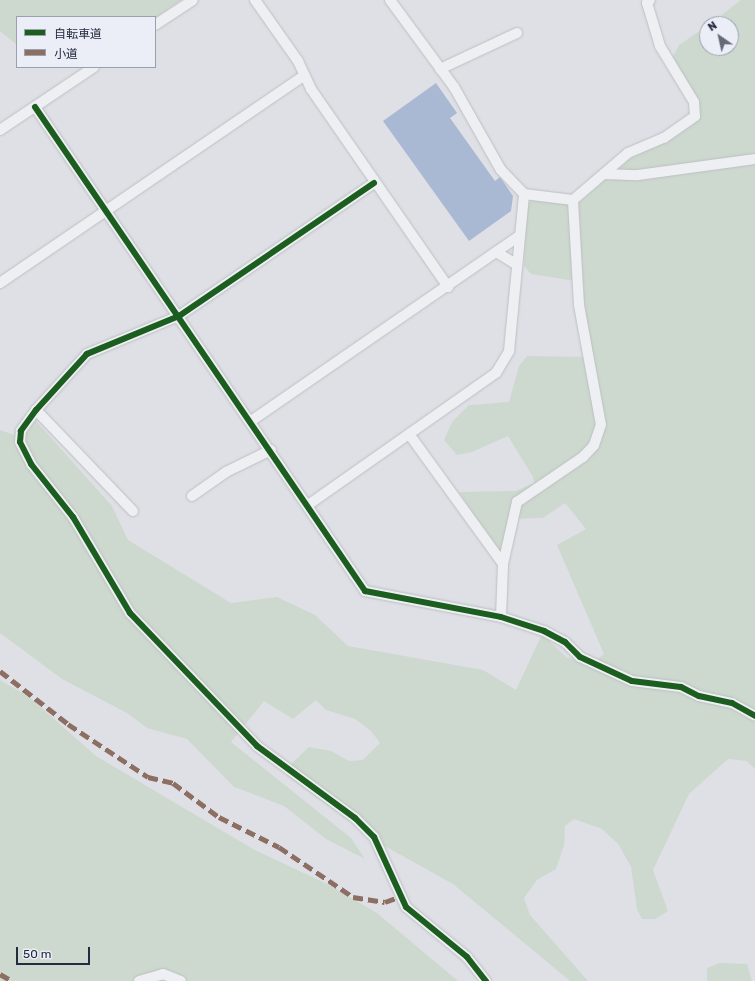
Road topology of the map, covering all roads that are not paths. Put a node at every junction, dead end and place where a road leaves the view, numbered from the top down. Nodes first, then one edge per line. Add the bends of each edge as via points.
1 (192, 0) edge
2 (254, 0) edge
3 (390, 0) edge
4 (650, 0) edge
5 (182, 3) edge
6 (156, 24) edge
7 (517, 33) dead end
8 (93, 68) edge
9 (440, 69) junction
10 (304, 76) junction
11 (36, 107) junction
12 (0, 130) edge
13 (755, 159) edge
14 (604, 174) junction
15 (374, 183) junction
16 (524, 194) junction
17 (573, 200) junction
18 (106, 210) junction
19 (518, 237) junction
20 (496, 252) junction
21 (516, 264) junction
22 (0, 283) edge
23 (448, 287) junction
24 (179, 316) junction
25 (36, 410) junction
26 (251, 421) junction
27 (409, 434) junction
28 (271, 450) junction
29 (192, 496) dead end
30 (308, 505) junction
31 (133, 511) dead end
32 (503, 564) junction
33 (501, 618) junction
34 (755, 716) edge
35 (139, 981) edge
36 (181, 981) edge
37 (486, 981) edge

1 - 5 street
2 - 10 street
3 - 9 street
4 - 14 street via 648,3 660,46 694,102 695,116 664,138 628,154
5 - 6 street
7 - 9 street
8 - 11 street
9 - 16 street via 501,170
10 - 15 street
10 - 18 street
11 - 12 street
11 - 18 street
13 - 14 street via 638,175
14 - 17 street
15 - 23 street
15 - 24 street
16 - 17 street
16 - 19 street
17 - 32 street via 579,305 601,425 594,445 583,457 517,502
18 - 22 street
18 - 24 street
19 - 20 street
19 - 21 street
20 - 21 street
20 - 23 street
21 - 27 street via 509,351 496,373
23 - 26 street
24 - 25 street via 87,354
24 - 26 street
25 - 31 street
25 - 37 street via 21,432 22,451 73,517 130,613 257,746 355,818 374,837 406,907 467,957
26 - 28 street
27 - 30 street
27 - 32 street
28 - 29 street via 226,472
28 - 30 street
30 - 33 street via 365,591
32 - 33 street
33 - 34 street via 556,636 580,657 632,681 681,688 699,696 732,703
35 - 36 street via 164,974

